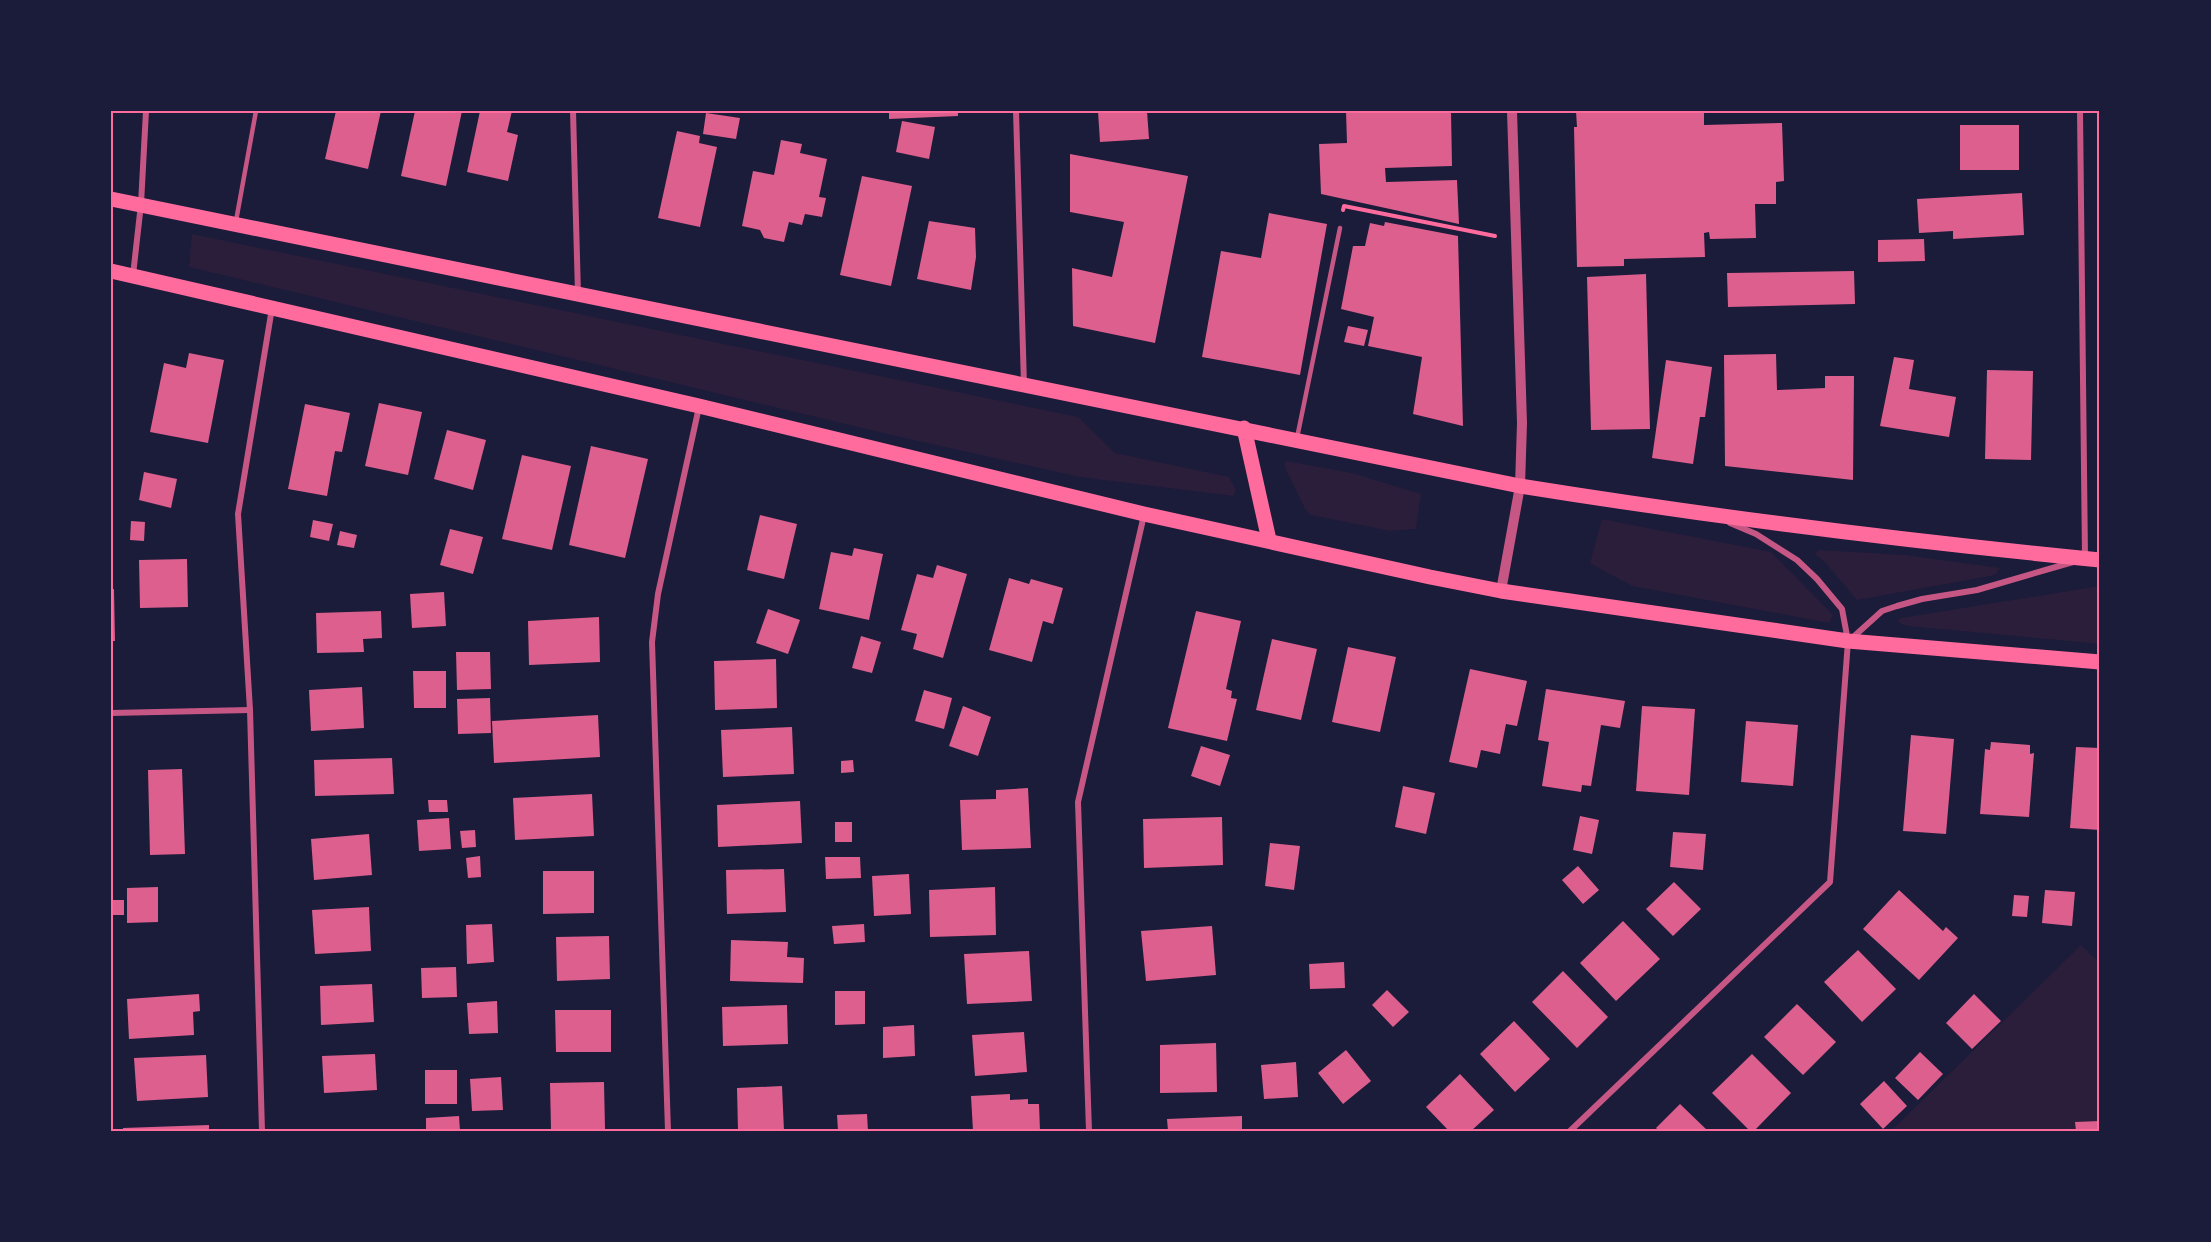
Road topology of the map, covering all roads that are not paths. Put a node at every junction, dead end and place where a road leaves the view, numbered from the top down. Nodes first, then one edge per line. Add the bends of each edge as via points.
1 (146, 111) edge
2 (256, 111) edge
3 (573, 111) edge
4 (1016, 111) edge
5 (1512, 111) edge
6 (2080, 111) edge
7 (111, 199) edge
8 (141, 204) junction
9 (236, 224) junction
10 (1340, 228) road end
11 (111, 271) edge
12 (133, 275) junction
13 (578, 294) junction
14 (273, 307) junction
15 (1024, 385) junction
16 (699, 406) junction
17 (1244, 429) junction
18 (1296, 441) junction
19 (1520, 486) junction
20 (1144, 514) junction
21 (1710, 515) junction
22 (1269, 540) junction
23 (2092, 559) edge
24 (1501, 591) junction
25 (1848, 641) junction
26 (2100, 662) edge
27 (250, 710) junction
28 (111, 713) edge
29 (261, 1131) edge
30 (668, 1131) edge
31 (1089, 1131) edge
32 (1570, 1131) edge

1 - 8 street
2 - 9 lane
3 - 13 street
4 - 15 street
5 - 19 street via 1522,423
6 - 23 street
7 - 8 main road
8 - 9 main road
8 - 12 street
9 - 13 main road
10 - 18 lane
11 - 12 main road
12 - 14 main road
13 - 15 main road
14 - 16 main road
14 - 27 street via 238,514
15 - 17 main road
16 - 20 main road
16 - 30 street via 658,594 652,642
17 - 18 main road
17 - 22 main road
18 - 19 main road
19 - 21 main road
19 - 24 street
20 - 22 main road
20 - 31 street via 1078,802
21 - 23 main road
21 - 25 street via 1756,534 1797,560 1842,609
22 - 24 main road
23 - 25 street via 1882,611
24 - 25 main road
25 - 26 main road
25 - 32 street via 1830,882
27 - 28 street
27 - 29 street

